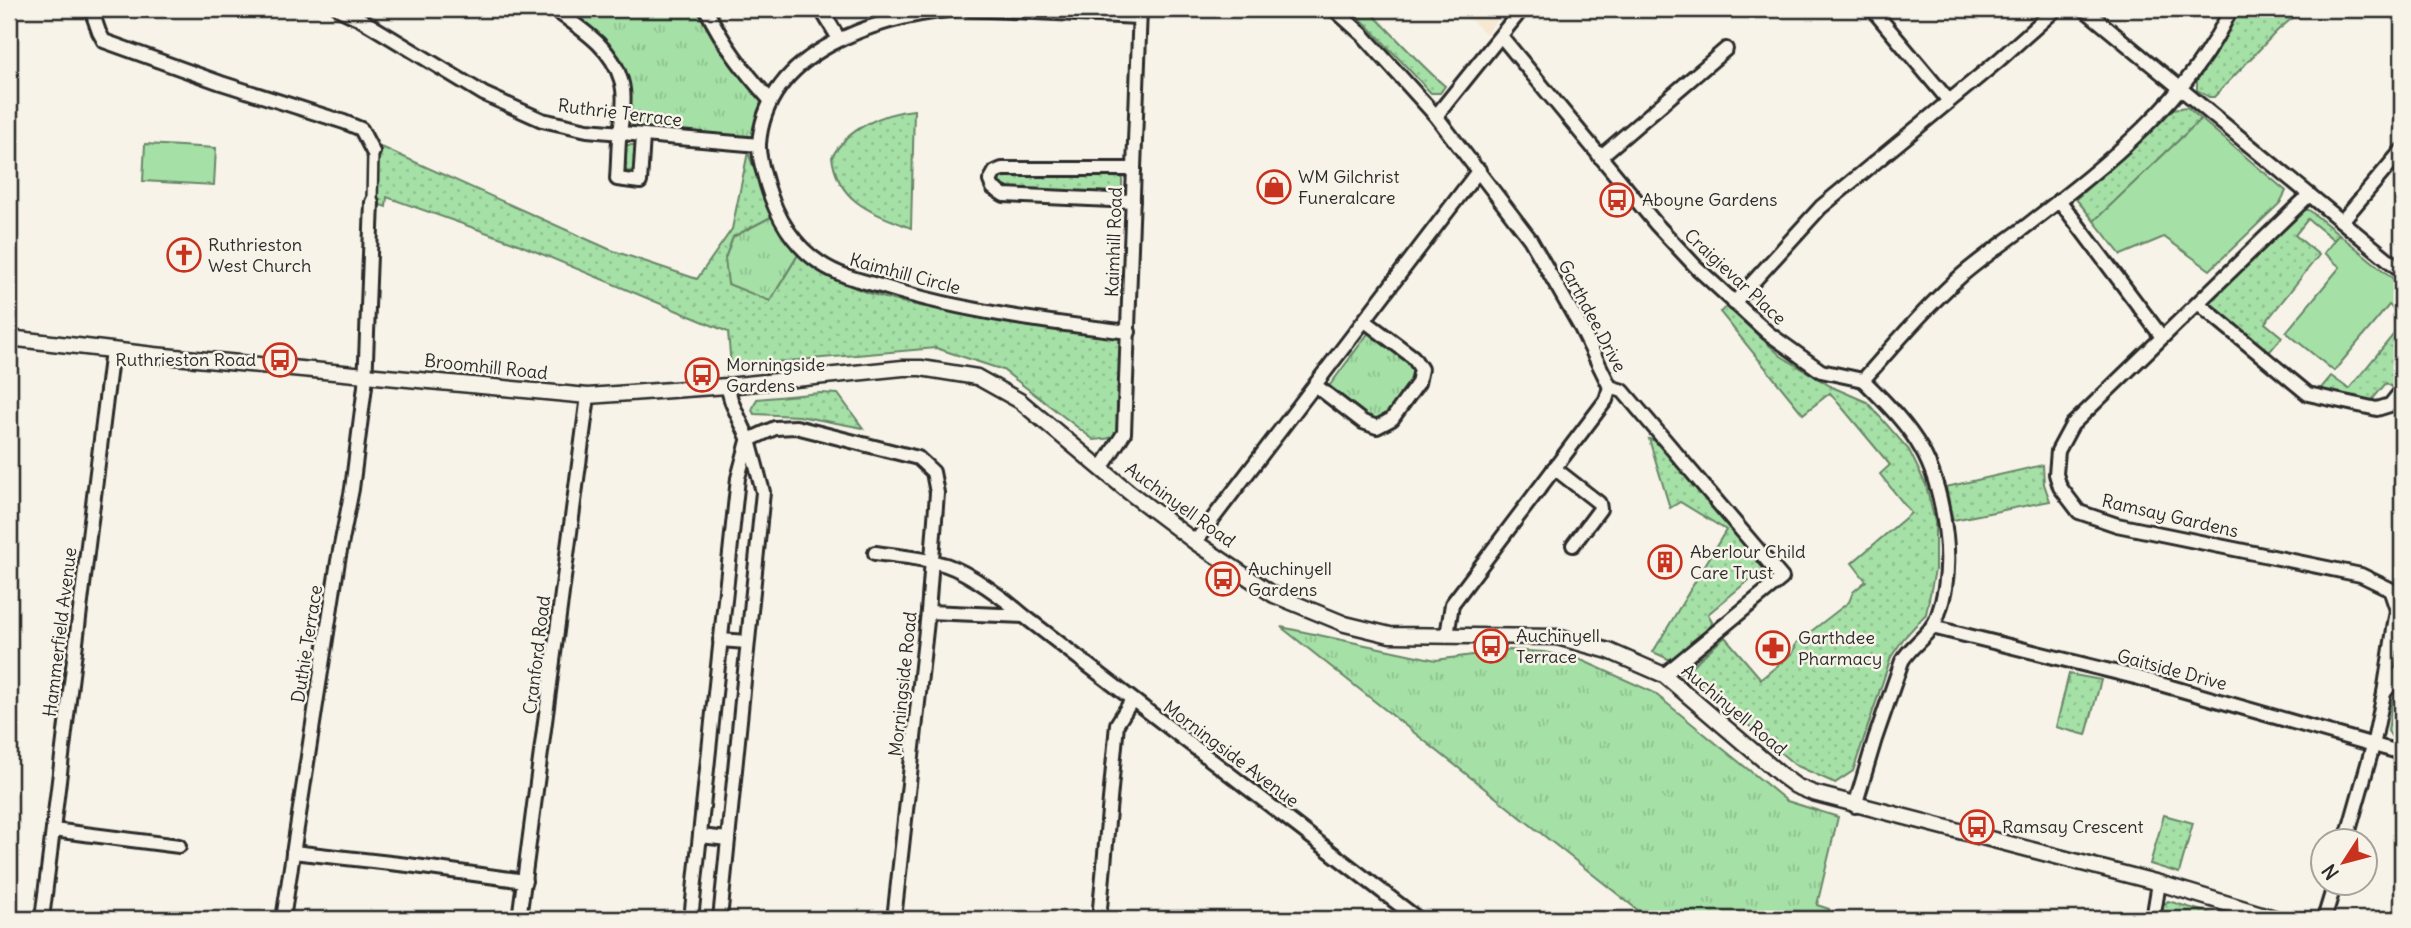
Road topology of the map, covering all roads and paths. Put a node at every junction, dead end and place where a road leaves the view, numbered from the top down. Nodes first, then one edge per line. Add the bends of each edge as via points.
1 (91, 9) edge
2 (338, 9) edge
3 (554, 9) edge
4 (706, 9) edge
5 (821, 9) edge
6 (956, 9) edge
7 (969, 9) edge
8 (1334, 9) edge
9 (1522, 9) edge
10 (1872, 9) edge
11 (2056, 9) edge
12 (2084, 9) edge
13 (2231, 9) edge
14 (1140, 13) edge
15 (1501, 36) junction
16 (839, 39) junction
17 (1726, 48) dead end
18 (2182, 87) junction
19 (770, 100) junction
20 (1950, 101) junction
21 (1436, 116) junction
22 (621, 133) junction
23 (643, 136) junction
24 (759, 145) junction
25 (2402, 150) edge
26 (373, 152) joint
27 (1600, 157) junction
28 (1134, 170) junction
29 (1479, 170) junction
30 (2308, 195) junction
31 (1133, 201) junction
32 (2059, 201) junction
33 (372, 202) joint
34 (2342, 221) junction
35 (2402, 271) edge
36 (1734, 303) junction
37 (2198, 303) junction
38 (1365, 321) junction
39 (1129, 332) junction
40 (2162, 337) junction
41 (9, 338) edge
42 (112, 350) junction
43 (366, 375) junction
44 (1863, 380) junction
45 (727, 386) junction
46 (1315, 386) junction
47 (1610, 387) junction
48 (2402, 390) edge
49 (588, 396) junction
50 (749, 440) junction
51 (1554, 468) junction
52 (1101, 469) junction
53 (1195, 542) junction
54 (1573, 545) dead end
55 (875, 553) dead end
56 (932, 561) junction
57 (928, 612) junction
58 (1024, 616) junction
59 (1932, 627) junction
60 (1447, 636) junction
61 (720, 640) junction
62 (747, 642) junction
63 (2402, 670) edge
64 (1664, 675) junction
65 (2384, 693) junction
66 (1132, 700) junction
67 (2373, 746) junction
68 (2402, 752) edge
69 (1855, 806) junction
70 (2350, 827) edge
71 (53, 830) junction
72 (700, 836) junction
73 (728, 839) junction
74 (179, 846) dead end
75 (293, 852) junction
76 (525, 881) junction
77 (2159, 883) junction
78 (2330, 897) edge
79 (42, 919) edge
80 (283, 919) edge
81 (519, 919) edge
82 (691, 919) edge
83 (720, 919) edge
84 (894, 919) edge
85 (1099, 919) edge
86 (1418, 919) edge
87 (2153, 919) edge
88 (2278, 919) edge
89 (2324, 919) edge

1 - 26 street via 104,41 361,129
2 - 22 street, Ruthrie Terrace via 484,94 542,120
3 - 22 street via 590,35 614,65 622,80
4 - 19 street via 742,69
5 - 16 street
6 - 16 street, Kaimhill Circle via 891,21
7 - 14 street
8 - 21 street, Garthdee Drive
9 - 15 street
10 - 20 street
11 - 20 street
12 - 18 street
13 - 18 street
14 - 28 street, Kaimhill Road
15 - 21 street
15 - 27 street, Craigievar Place
16 - 19 street, Kaimhill Circle via 791,74
17 - 27 street
18 - 30 street
18 - 32 street via 2135,136
19 - 24 street, Kaimhill Circle
20 - 36 street via 1821,207
21 - 29 street, Garthdee Drive
22 - 23 street, Ruthrie Terrace
22 - 23 street via 617,179 640,182
23 - 24 street, Ruthrie Terrace
24 - 39 street, Kaimhill Circle via 780,218 797,243 838,274 989,313
25 - 34 street
26 - 33 street
27 - 36 street, Craigievar Place via 1656,224
28 - 31 street, Kaimhill Road
28 - 31 street via 1002,169 990,181 1004,195
29 - 38 street
29 - 47 street, Garthdee Drive via 1530,239
30 - 34 street
30 - 37 street, Ramsay Gardens
31 - 39 street, Kaimhill Road
32 - 40 street
32 - 44 street via 1963,274
33 - 43 street
34 - 35 street
36 - 44 street, Craigievar Place via 1821,371
37 - 40 street, Ramsay Gardens
37 - 48 street via 2308,394 2377,409 2390,405
38 - 46 street
38 - 46 street via 1413,357 1421,369 1418,383 1392,419 1377,426 1363,422
39 - 52 street, Kaimhill Road via 1124,433
40 - 65 street, Ramsay Gardens via 2072,425 2058,451 2060,487 2079,512 2117,526 2361,575 2390,589 2397,610
41 - 42 street, Broomhill Road
42 - 43 street, Broomhill Road
42 - 71 street, Hammerfield Avenue
43 - 49 street, Broomhill Road
43 - 75 street, Duthie Terrace
44 - 59 street via 1914,436 1938,485 1947,577
45 - 49 street, Broomhill Road
45 - 50 street
45 - 52 street, Auchinyell Road via 903,368 977,377 1020,401
46 - 53 street
47 - 51 street via 1606,400
47 - 64 street, Garthdee Drive via 1623,391 1782,578
49 - 76 street, Cranford Road
50 - 56 street, Morningside Road via 775,428 796,427 918,458 933,472 937,493
50 - 61 street via 738,478
50 - 62 street via 763,492
51 - 54 street via 1599,503 1600,509
51 - 60 street via 1452,604
52 - 53 street, Auchinyell Road
53 - 60 street, Auchinyell Road via 1273,595 1345,624 1390,635
55 - 56 street, Morningside Avenue
56 - 57 street, Morningside Road
56 - 58 street, Morningside Avenue via 950,566 1006,599
57 - 58 street
57 - 84 street, Morningside Road
58 - 66 street, Morningside Avenue
59 - 67 street, Gaitside Drive via 2139,678
59 - 69 street via 1902,661
60 - 64 street, Auchinyell Road via 1557,637 1609,651
61 - 62 street
61 - 72 street
62 - 73 street
63 - 65 street
64 - 69 street, Auchinyell Road via 1796,786
65 - 67 street, Ramsay Gardens
66 - 85 street via 1117,724
66 - 86 street, Morningside Avenue
67 - 68 street, Gaitside Drive
67 - 70 street, Ramsay Gardens
69 - 77 street, Auchinyell Road
71 - 74 street
71 - 79 street, Hammerfield Avenue
72 - 73 street
72 - 82 street
73 - 83 street
75 - 76 street
75 - 80 street, Duthie Terrace
76 - 81 street, Cranford Road
77 - 87 street
77 - 88 street, Auchinyell Road
78 - 89 street

